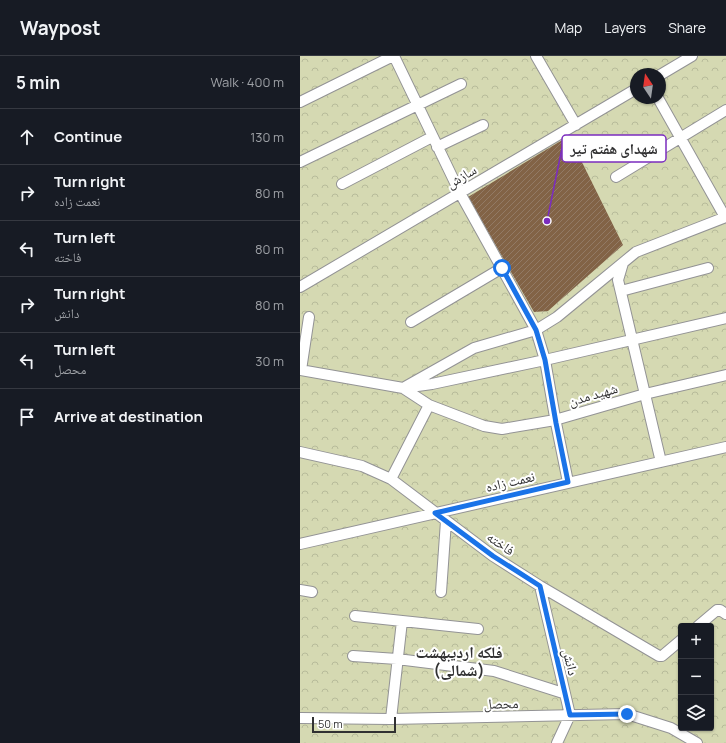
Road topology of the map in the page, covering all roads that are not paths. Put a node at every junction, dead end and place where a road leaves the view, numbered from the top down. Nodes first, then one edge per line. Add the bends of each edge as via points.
1 (394, 56) edge
2 (536, 56) edge
3 (692, 56) edge
4 (676, 60) edge
5 (666, 69) edge
6 (460, 84) dead end
7 (630, 93) edge
8 (300, 102) edge
9 (418, 104) junction
10 (661, 104) edge
11 (726, 110) edge
12 (484, 125) dead end
13 (576, 125) junction
14 (432, 136) junction
15 (680, 138) junction
16 (437, 147) junction
17 (300, 162) edge
18 (616, 177) dead end
19 (342, 184) dead end
20 (460, 193) junction
21 (726, 217) edge
22 (623, 263) junction
23 (502, 268) junction
24 (708, 268) dead end
25 (300, 287) edge
26 (621, 291) junction
27 (309, 317) dead end
28 (726, 318) edge
29 (411, 322) dead end
30 (536, 330) junction
31 (632, 340) junction
32 (545, 360) junction
33 (300, 370) edge
34 (726, 375) edge
35 (403, 388) junction
36 (645, 394) junction
37 (429, 405) junction
38 (555, 420) junction
39 (726, 447) edge
40 (300, 452) edge
41 (661, 462) junction
42 (391, 479) junction
43 (568, 482) junction
44 (435, 513) junction
45 (446, 521) junction
46 (300, 544) edge
47 (540, 586) junction
48 (300, 590) edge
49 (312, 592) dead end
50 (441, 592) dead end
51 (726, 614) edge
52 (355, 616) dead end
53 (402, 621) junction
54 (702, 623) edge
55 (478, 629) dead end
56 (678, 643) edge
57 (353, 656) dead end
58 (397, 659) junction
59 (564, 692) junction
60 (570, 715) junction
61 (300, 718) edge
62 (391, 719) junction
63 (558, 743) edge
64 (697, 743) edge

1 - 8 street
1 - 9 street
2 - 13 street
3 - 4 street
4 - 5 street
6 - 9 street
7 - 13 street, سازش
9 - 14 street
9 - 17 street
10 - 15 street
11 - 15 street
12 - 16 street
13 - 20 street, سازش
14 - 16 street
14 - 19 street
15 - 18 street
15 - 21 street
16 - 20 street
20 - 23 street
20 - 25 street, سازش
21 - 22 street via 636,252
22 - 26 street via 618,280
22 - 30 street via 557,317
23 - 29 street
23 - 30 street
24 - 26 street
26 - 31 street
27 - 33 street
28 - 31 street, شهید مدن
30 - 32 street
30 - 35 street via 474,348
31 - 32 street, شهید مدن
31 - 36 street
32 - 35 street, شهید مدن
32 - 38 street
33 - 35 street, شهید مدن
34 - 36 street, شهید مدن
35 - 37 street, شهید مدن
36 - 38 street, شهید مدن
36 - 41 street
37 - 38 street, شهید مدن via 484,426 502,429
37 - 42 street
38 - 43 street
39 - 41 street, نعمت زاده
40 - 42 street, فاخته via 362,466
41 - 43 street, نعمت زاده
42 - 44 street, فاخته
43 - 44 street, نعمت زاده
44 - 45 street, فاخته
44 - 46 street, نعمت زاده
45 - 47 street, فاخته via 493,556
45 - 50 street
47 - 56 street, فاخته via 659,656
47 - 59 street, دانش
48 - 49 street
51 - 54 street via 717,610
52 - 53 street
53 - 55 street
53 - 58 street
57 - 58 street
58 - 59 street via 494,671
58 - 62 street
59 - 60 street, دانش
60 - 62 street, محصل
60 - 63 street
60 - 64 street, محصل via 627,714 671,728
61 - 62 street, محصل

